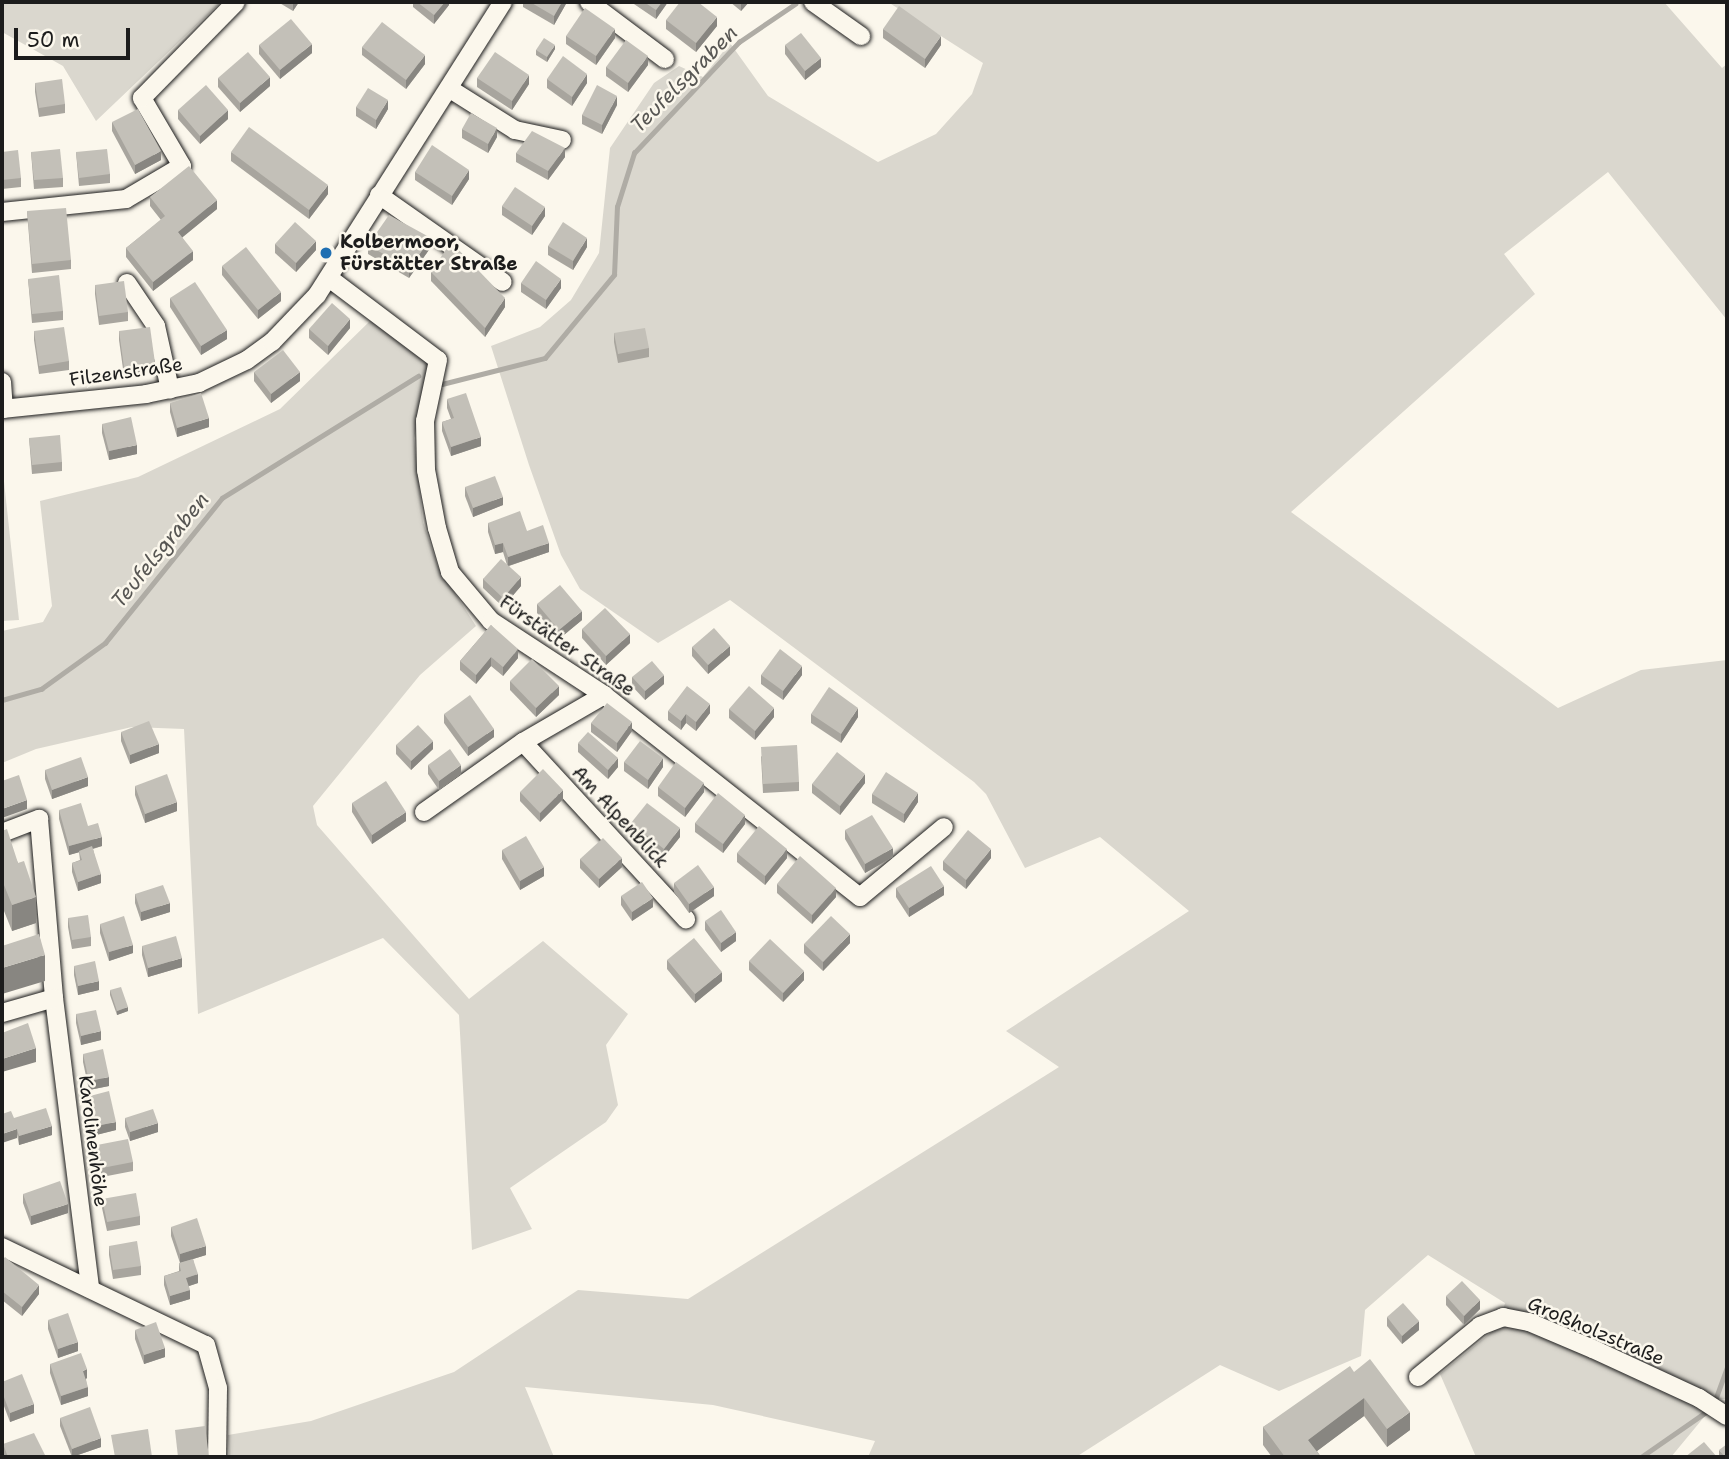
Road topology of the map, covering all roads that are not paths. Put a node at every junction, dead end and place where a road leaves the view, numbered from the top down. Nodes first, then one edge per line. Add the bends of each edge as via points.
1 (236, 2) edge
2 (503, 2) edge
3 (589, 2) edge
4 (813, 2) edge
5 (861, 36) dead end
6 (665, 59) dead end
7 (450, 89) junction
8 (562, 140) dead end
9 (379, 195) junction
10 (2, 212) edge
11 (328, 278) junction
12 (503, 282) dead end
13 (127, 283) edge
14 (2, 382) edge
15 (170, 389) junction
16 (3, 409) edge
17 (604, 695) junction
18 (523, 742) junction
19 (424, 812) dead end
20 (944, 827) dead end
21 (2, 833) edge
22 (686, 919) dead end
23 (54, 998) junction
24 (2, 1013) edge
25 (2, 1247) edge
26 (90, 1289) junction
27 (1418, 1377) dead end
28 (1727, 1416) edge
29 (217, 1457) edge

1 - 10 street via 142,99 182,166 126,199
2 - 7 street, Filzenstraße
3 - 6 street
4 - 5 street
7 - 8 street via 515,130
7 - 9 street, Filzenstraße
9 - 11 street, Filzenstraße
9 - 12 street
11 - 15 street, Filzenstraße via 299,317 247,360 199,383
11 - 17 street, Fürstätter Straße via 438,360 425,421 426,470 450,572 491,621
13 - 15 street via 156,326
14 - 16 street
15 - 16 street, Filzenstraße
17 - 18 street
17 - 20 street, Fürstätter Straße via 860,897
18 - 19 street
18 - 22 street, Am Alpenblick
21 - 23 street, Karolinenhöhe via 39,820
23 - 24 street
23 - 26 street, Karolinenhöhe
25 - 26 street
26 - 29 street via 206,1345 218,1388
27 - 28 street, Großholzstraße via 1480,1326 1503,1317 1529,1322 1699,1398

